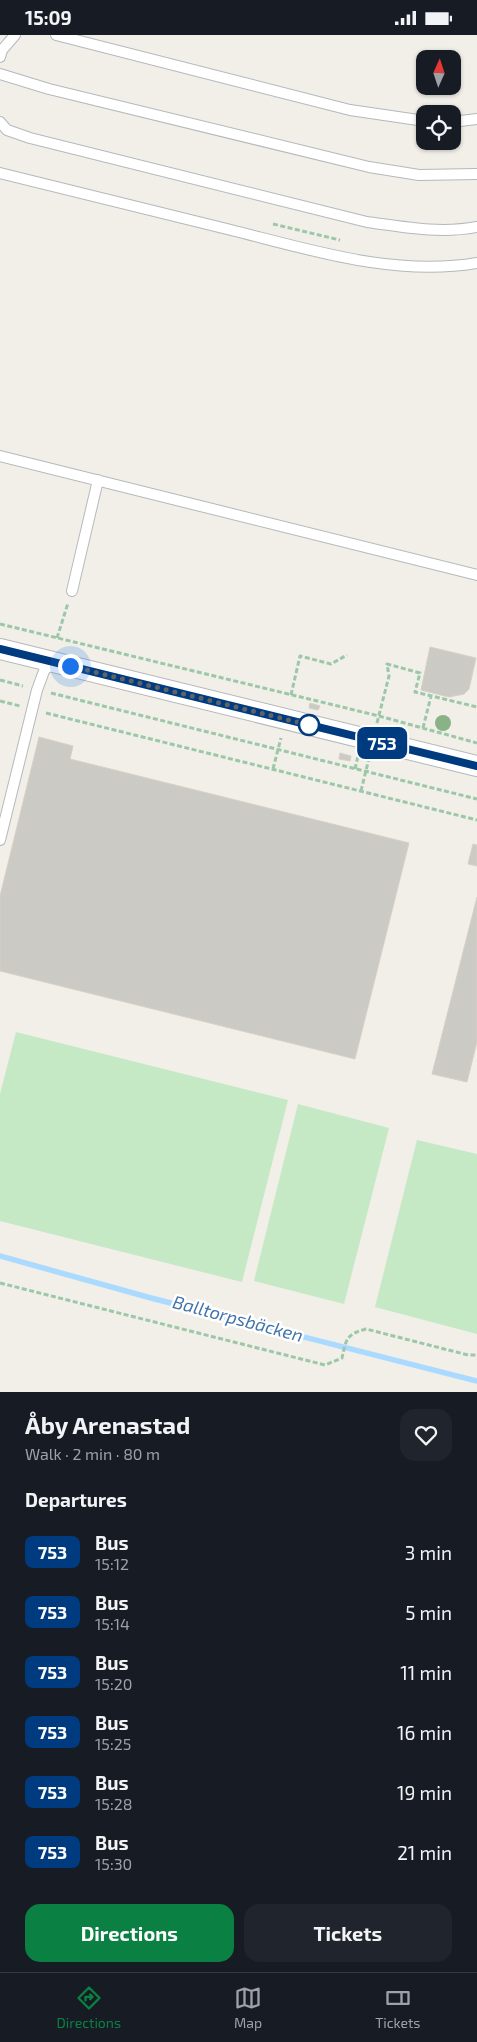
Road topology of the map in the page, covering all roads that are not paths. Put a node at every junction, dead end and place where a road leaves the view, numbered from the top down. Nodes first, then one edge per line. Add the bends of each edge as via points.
1 (14, 35) edge
2 (56, 35) edge
3 (0, 57) edge
4 (0, 74) edge
5 (477, 119) edge
6 (416, 120) edge
7 (461, 121) edge
8 (0, 122) edge
9 (0, 173) edge
10 (477, 174) edge
11 (477, 227) edge
12 (477, 263) edge
13 (0, 455) edge
14 (98, 480) junction
15 (477, 575) edge
16 (72, 591) road end
17 (0, 649) edge
18 (52, 661) junction
19 (476, 762) edge
20 (0, 840) edge

1 - 3 lane
2 - 6 lane via 350,110
4 - 10 lane via 49,89 369,167 419,175
5 - 7 lane
8 - 11 lane via 7,130 30,138 367,222 420,230
9 - 12 lane via 341,257 403,266
13 - 14 lane
14 - 15 lane
14 - 16 lane
17 - 18 street
18 - 19 street
18 - 20 lane via 44,671 37,690

